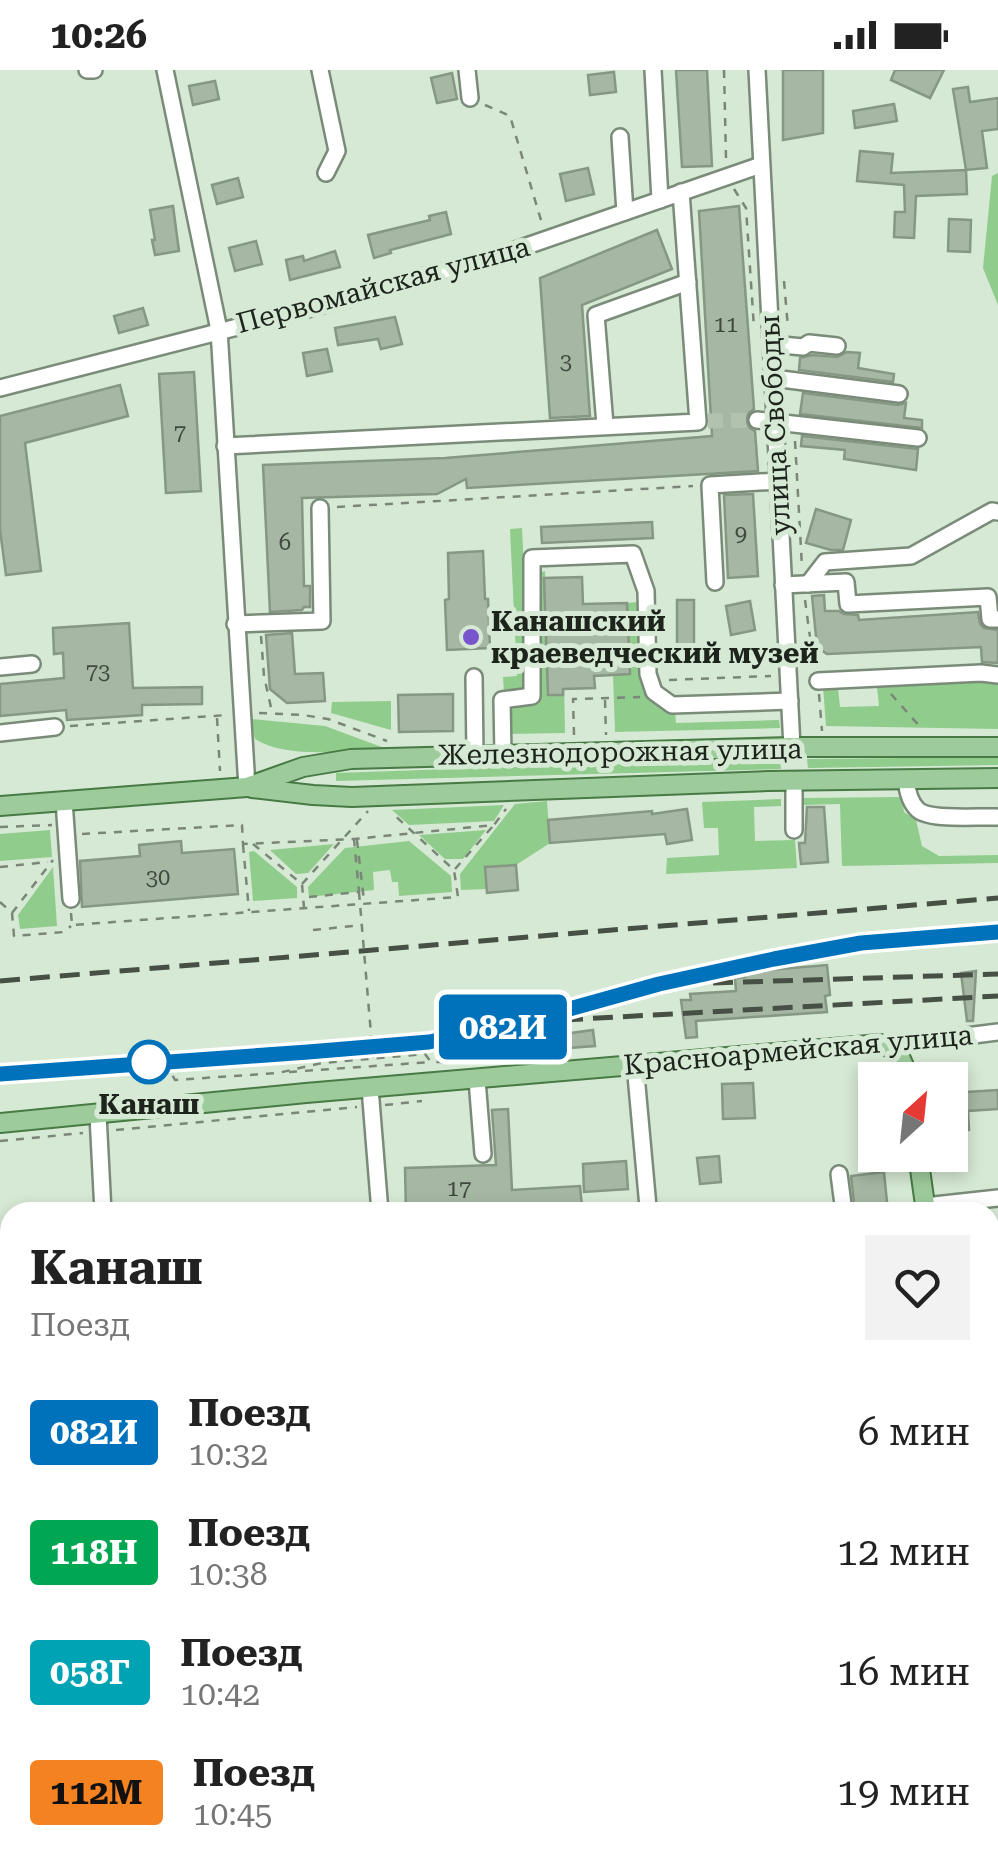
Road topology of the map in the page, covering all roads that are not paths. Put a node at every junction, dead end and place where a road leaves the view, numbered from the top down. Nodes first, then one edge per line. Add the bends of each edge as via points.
1 (165, 70) edge
2 (320, 70) edge
3 (467, 70) edge
4 (653, 70) edge
5 (756, 70) edge
6 (470, 98) road end
7 (620, 137) dead end
8 (762, 165) junction
9 (326, 174) dead end
10 (681, 192) junction
11 (660, 200) junction
12 (625, 212) junction
13 (688, 282) junction
14 (218, 330) junction
15 (763, 343) junction
16 (837, 346) dead end
17 (772, 378) junction
18 (0, 388) edge
19 (899, 394) dead end
20 (757, 420) tunnel mouth
21 (775, 421) junction
22 (605, 425) junction
23 (918, 438) dead end
24 (225, 446) junction
25 (778, 481) junction
26 (320, 508) road end
27 (998, 512) edge
28 (715, 582) dead end
29 (806, 584) junction
30 (784, 585) junction
31 (998, 618) edge
32 (236, 624) junction
33 (32, 664) dead end
34 (0, 667) edge
35 (998, 675) edge
36 (474, 677) dead end
37 (818, 681) road end
38 (786, 702) junction
39 (55, 727) road end
40 (0, 733) edge
41 (792, 747) junction
42 (998, 748) edge
43 (475, 755) junction
44 (503, 755) junction
45 (998, 778) edge
46 (794, 780) junction
47 (906, 780) junction
48 (247, 787) junction
49 (64, 801) junction
50 (0, 806) edge
51 (996, 816) dead end
52 (794, 830) dead end
53 (71, 900) road end
54 (998, 1032) edge
55 (935, 1040) junction
56 (887, 1046) junction
57 (902, 1062) edge
58 (912, 1062) edge
59 (635, 1064) junction
60 (477, 1080) junction
61 (370, 1097) junction
62 (0, 1123) edge
63 (98, 1123) junction
64 (483, 1154) dead end
65 (920, 1172) edge
66 (839, 1174) dead end
67 (998, 1198) edge
68 (102, 1202) edge
69 (379, 1202) edge
70 (648, 1202) edge
71 (843, 1202) edge
72 (924, 1202) edge
73 (971, 1202) edge

1 - 14 street
2 - 9 street via 337,151
3 - 6 street
4 - 11 street
5 - 8 street, улица Свободы
7 - 12 street
8 - 10 street, Первомайская улица
8 - 15 street, улица Свободы
10 - 11 street, Первомайская улица
10 - 13 street
11 - 12 street, Первомайская улица
12 - 14 street, Первомайская улица via 354,297
13 - 22 street via 596,315
13 - 22 street via 703,421
14 - 18 street, Первомайская улица
14 - 24 street
15 - 16 street
15 - 17 street, улица Свободы
17 - 19 street
17 - 21 street, улица Свободы
20 - 21 street
21 - 23 street
21 - 25 street, улица Свободы
22 - 24 street
24 - 32 street
25 - 28 street via 710,484
25 - 30 street, улица Свободы
26 - 32 street via 322,621
27 - 29 street via 911,556 824,562
29 - 30 street
29 - 31 street via 846,582 848,604 988,598 990,619
30 - 38 street, улица Свободы
32 - 48 street
33 - 34 street
35 - 37 street
36 - 43 street
38 - 41 street, улица Свободы
38 - 44 street via 672,706 650,680 646,591 632,554 532,558 532,696 502,700
39 - 40 street
41 - 42 main road, Железнодорожная улица
41 - 44 main road, Железнодорожная улица
41 - 46 main road, улица Свободы
43 - 44 main road, Железнодорожная улица
43 - 48 main road, Железнодорожная улица via 351,758
45 - 47 main road, Железнодорожная улица
46 - 47 main road, Железнодорожная улица
46 - 48 main road, Железнодорожная улица via 352,797
46 - 52 street
47 - 51 street via 915,808 926,816
48 - 49 main road, Железнодорожная улица
49 - 50 main road, Железнодорожная улица
49 - 53 street
54 - 55 street, Красноармейская улица
55 - 56 street, Красноармейская улица
55 - 58 street
56 - 57 main road
56 - 59 main road, Красноармейская улица
59 - 60 main road, Красноармейская улица
59 - 70 street
60 - 61 main road, Красноармейская улица
60 - 64 street
61 - 63 main road, Красноармейская улица
61 - 69 street
62 - 63 main road, Красноармейская улица
63 - 68 street
65 - 72 main road
66 - 71 street
67 - 73 street

